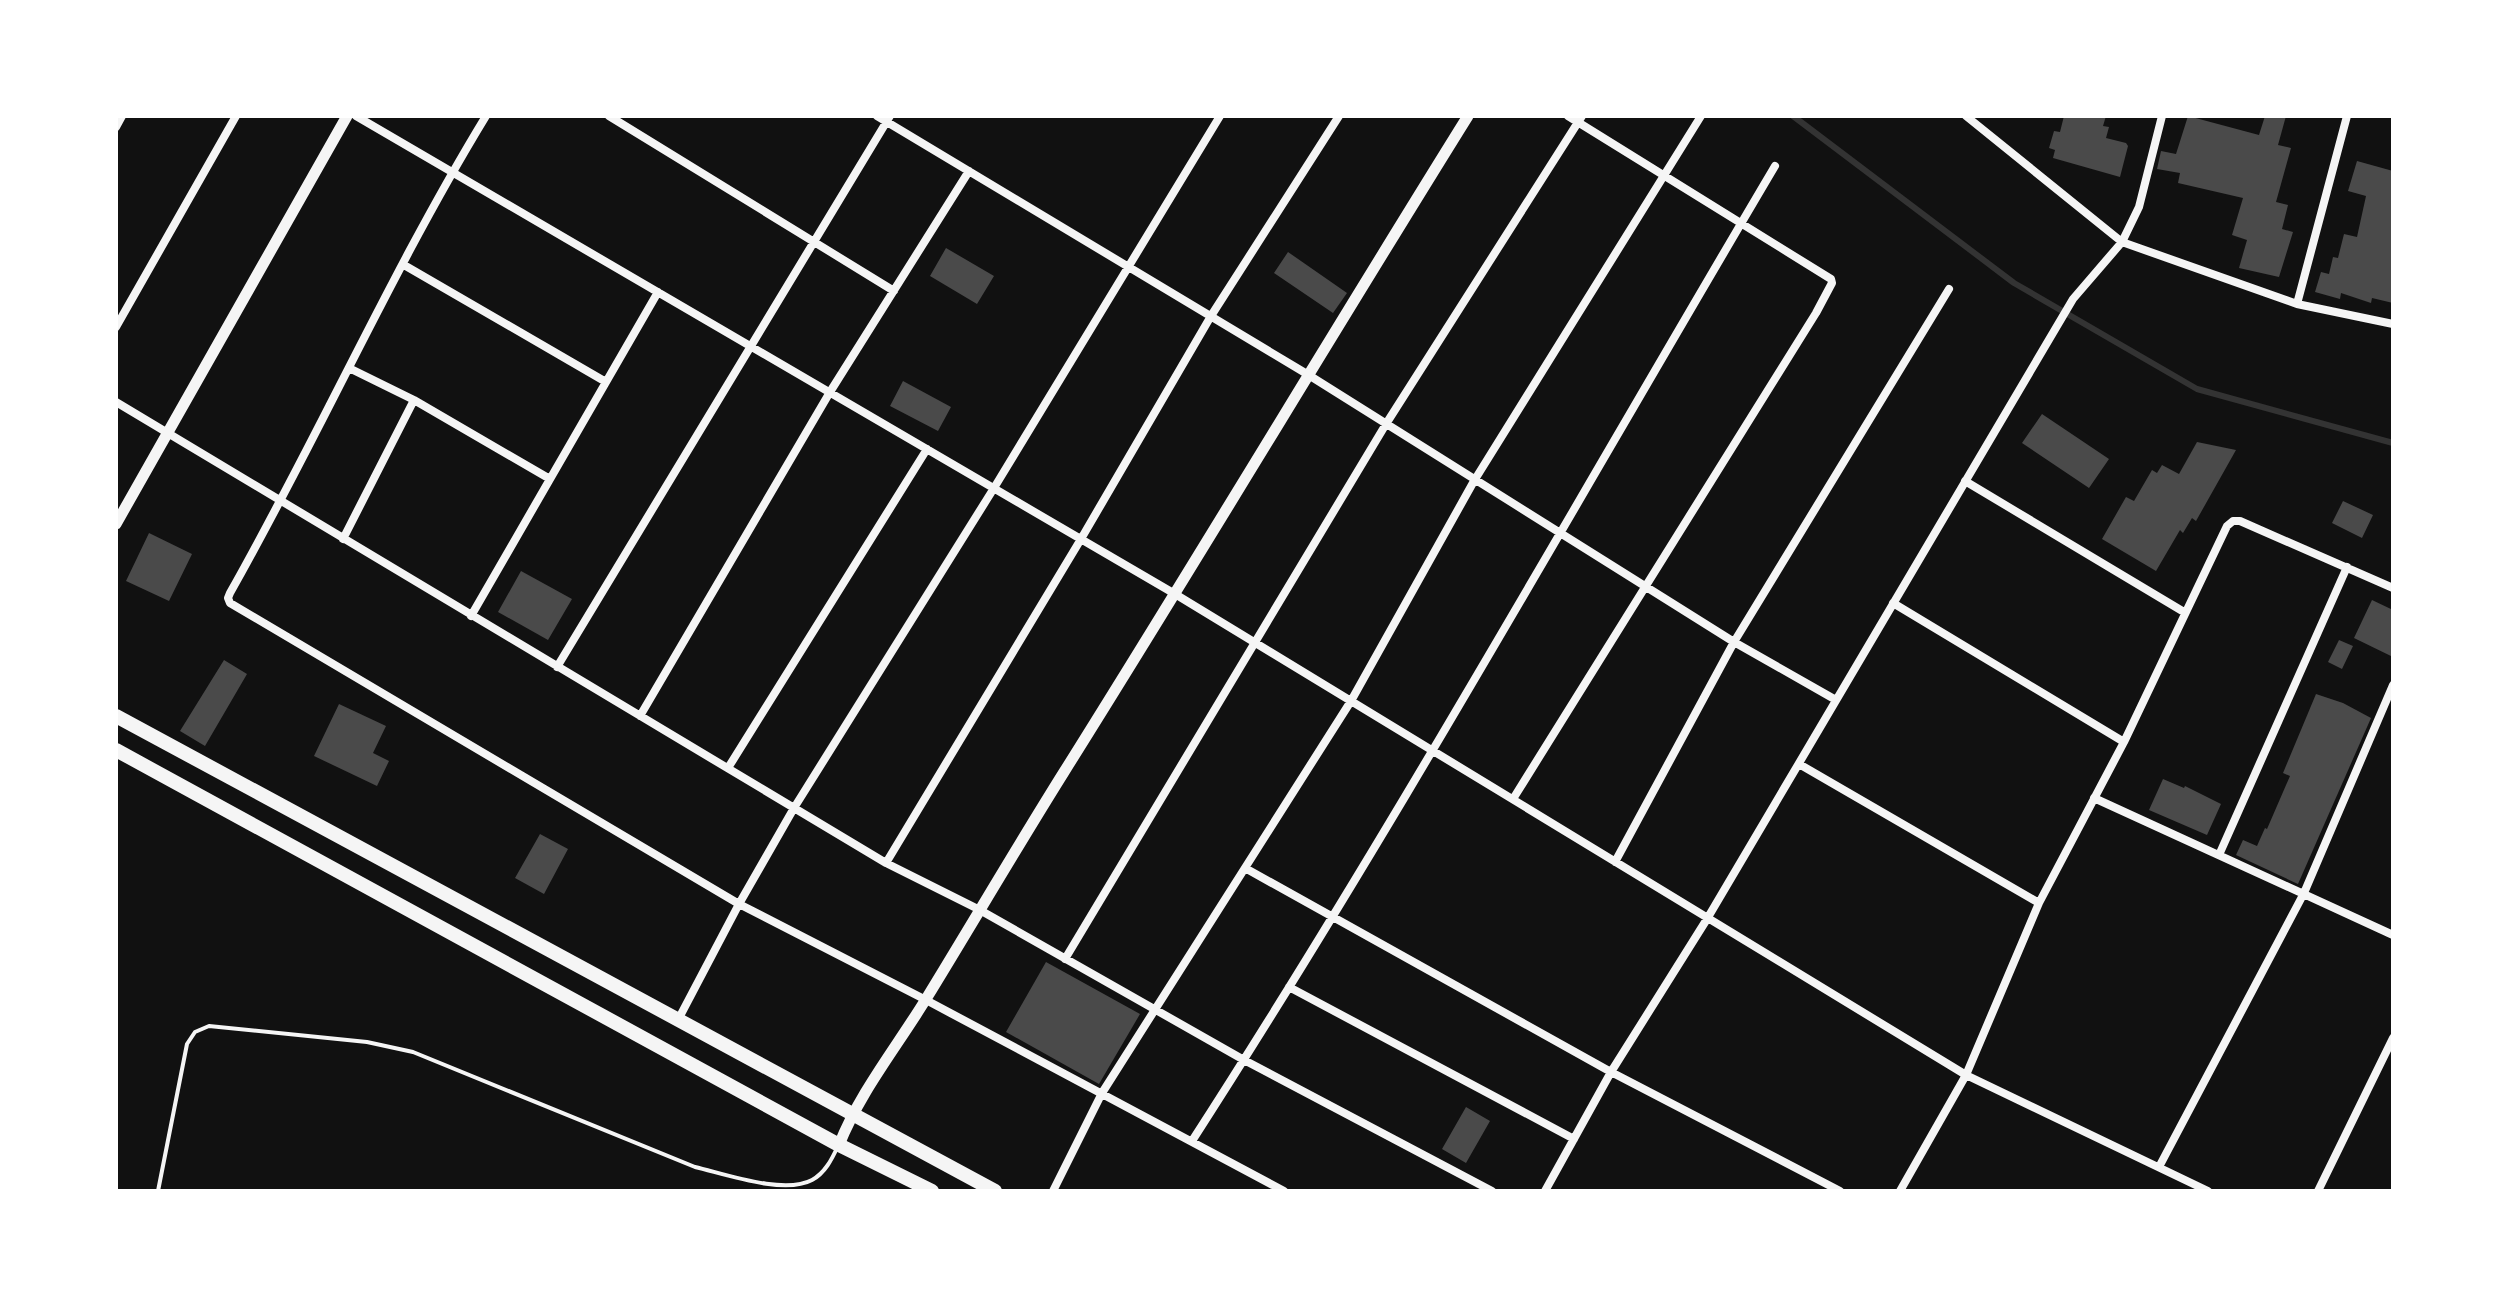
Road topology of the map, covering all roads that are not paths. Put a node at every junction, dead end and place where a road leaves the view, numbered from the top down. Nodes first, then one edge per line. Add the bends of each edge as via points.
1 (122, 116) edge
2 (236, 116) edge
3 (347, 116) edge
4 (356, 116) edge
5 (486, 116) edge
6 (609, 116) edge
7 (877, 116) edge
8 (1220, 116) edge
9 (1339, 116) edge
10 (1468, 116) edge
11 (1568, 116) edge
12 (1701, 116) edge
13 (1966, 116) edge
14 (2162, 116) edge
15 (2347, 116) edge
16 (888, 119) edge
17 (1580, 119) edge
18 (116, 127) edge
19 (1775, 166) dead end
20 (452, 171) junction
21 (969, 171) junction
22 (1665, 175) junction
23 (1742, 222) junction
24 (814, 242) junction
25 (2122, 242) junction
26 (404, 265) junction
27 (1129, 267) junction
28 (1949, 289) dead end
29 (894, 291) junction
30 (658, 292) junction
31 (2297, 304) junction
32 (1211, 316) junction
33 (2393, 324) edge
34 (116, 327) edge
35 (752, 347) junction
36 (349, 368) junction
37 (1307, 374) junction
38 (606, 382) junction
39 (830, 392) junction
40 (414, 400) junction
41 (116, 402) edge
42 (1386, 424) junction
43 (167, 434) junction
44 (927, 449) junction
45 (550, 479) junction
46 (1474, 481) junction
47 (1965, 481) junction
48 (994, 488) junction
49 (282, 502) junction
50 (116, 524) edge
51 (1561, 534) junction
52 (343, 539) junction
53 (1081, 539) junction
54 (2347, 567) junction
55 (1645, 586) junction
56 (2393, 588) edge
57 (1175, 594) junction
58 (1893, 603) junction
59 (2184, 612) junction
60 (471, 616) junction
61 (1254, 642) junction
62 (1734, 642) junction
63 (557, 667) junction
64 (2393, 685) edge
65 (1836, 700) junction
66 (1351, 701) junction
67 (116, 716) edge
68 (640, 716) junction
69 (2124, 742) junction
70 (116, 750) edge
71 (1431, 750) junction
72 (1799, 764) junction
73 (728, 768) junction
74 (2094, 798) junction
75 (1513, 799) junction
76 (794, 808) junction
77 (2219, 855) junction
78 (1615, 862) junction
79 (886, 863) junction
80 (1245, 868) junction
81 (2304, 893) junction
82 (2039, 903) junction
83 (739, 904) junction
84 (978, 909) junction
85 (1331, 916) junction
86 (1707, 919) junction
87 (2393, 935) edge
88 (1065, 959) junction
89 (1289, 987) junction
90 (926, 1000) junction
91 (1155, 1010) junction
92 (679, 1018) junction
93 (2393, 1038) edge
94 (1244, 1060) junction
95 (1611, 1072) junction
96 (1966, 1075) junction
97 (1102, 1093) junction
98 (851, 1115) junction
99 (1574, 1139) junction
100 (1192, 1141) junction
101 (839, 1145) junction
102 (2159, 1167) junction
103 (158, 1191) edge
104 (932, 1191) edge
105 (995, 1191) edge
106 (1053, 1191) edge
107 (1284, 1191) edge
108 (1492, 1191) edge
109 (1545, 1191) edge
110 (1840, 1191) edge
111 (1900, 1191) edge
112 (2208, 1191) edge
113 (2318, 1191) edge

1 - 18 street
2 - 34 street
3 - 43 street
4 - 20 street
5 - 20 street
6 - 24 street
7 - 16 street
8 - 27 street
9 - 32 street
10 - 37 street
11 - 17 street
12 - 22 street
13 - 25 street
14 - 25 street via 2139,207
15 - 31 street
16 - 21 street
16 - 24 street
17 - 22 street
17 - 42 street
19 - 23 street
20 - 26 street
20 - 30 street
21 - 27 street
21 - 29 street
22 - 23 street
22 - 46 street
23 - 51 street
23 - 55 street via 1831,279 1832,286
24 - 29 street
24 - 35 street
25 - 31 street
25 - 47 street via 2073,299
26 - 36 street
26 - 38 street
27 - 32 street
27 - 48 street
28 - 62 street
29 - 39 street
30 - 35 street
30 - 38 street
31 - 33 street
32 - 37 street
32 - 53 street
35 - 39 street
35 - 63 street
36 - 40 street
36 - 49 street
37 - 42 street
37 - 57 street
38 - 45 street
39 - 44 street
39 - 68 street
40 - 45 street
40 - 52 street
41 - 43 street
42 - 46 street
42 - 61 street
43 - 49 street
43 - 50 street
44 - 48 street
44 - 73 street
45 - 60 street
46 - 51 street
46 - 66 street
47 - 58 street
47 - 59 street
48 - 53 street
48 - 76 street
49 - 52 street
49 - 83 street via 230,593 230,603
51 - 55 street
51 - 71 street
52 - 60 street
53 - 57 street
53 - 79 street
54 - 56 street
54 - 59 street via 2233,521
54 - 77 street
55 - 62 street
55 - 75 street
57 - 61 street
57 - 84 street
58 - 65 street
58 - 69 street
59 - 69 street
60 - 63 street
61 - 66 street
61 - 88 street
62 - 65 street
62 - 78 street
63 - 68 street
64 - 81 street
65 - 72 street
66 - 71 street
66 - 80 street
67 - 92 main road
68 - 73 street
69 - 74 street
70 - 101 main road
71 - 75 street
71 - 85 street
72 - 82 street
72 - 86 street
73 - 76 street
74 - 77 street
74 - 82 street
75 - 78 street
76 - 79 street
76 - 83 street
77 - 81 street
78 - 86 street
79 - 84 street
80 - 85 street
80 - 91 street
81 - 87 street
81 - 102 street
82 - 96 street
83 - 90 street
83 - 92 street
84 - 88 street
84 - 90 street
85 - 89 street
85 - 95 street
86 - 95 street
86 - 96 street
88 - 91 street
89 - 94 street
89 - 99 street
90 - 97 street
90 - 98 street
91 - 94 street
91 - 97 street
92 - 98 main road
93 - 113 street
94 - 100 street
94 - 108 street
95 - 99 street
95 - 110 street
96 - 102 street
96 - 111 street
97 - 100 street
97 - 106 street
98 - 101 street
98 - 105 main road
99 - 109 street
100 - 107 street
101 - 103 lane via 829,1164 803,1184 744,1179 695,1167 413,1052 367,1042 209,1026 195,1032 187,1044
101 - 104 main road
102 - 112 street

